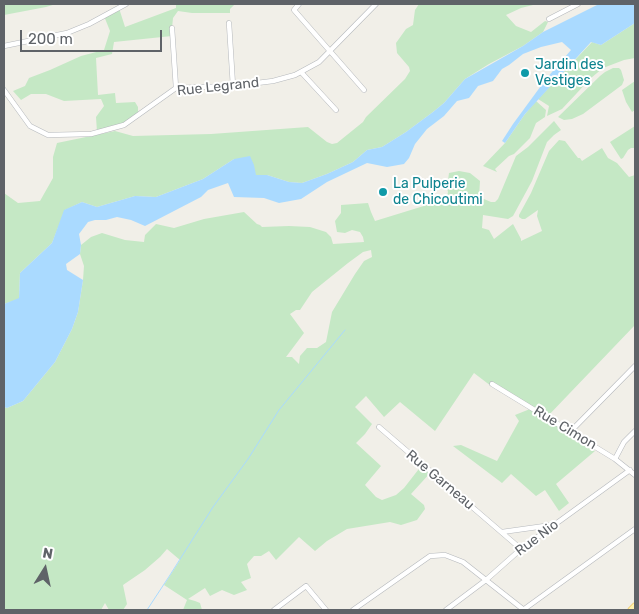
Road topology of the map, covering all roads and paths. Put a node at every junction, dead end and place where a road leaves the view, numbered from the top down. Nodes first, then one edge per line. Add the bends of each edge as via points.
1 (126, 4) edge
2 (299, 4) edge
3 (376, 4) edge
4 (578, 4) edge
5 (549, 19) dead end
6 (228, 23) dead end
7 (172, 28) dead end
8 (4, 46) edge
9 (330, 51) junction
10 (301, 72) junction
11 (233, 86) junction
12 (176, 88) junction
13 (4, 90) edge
14 (364, 90) dead end
15 (336, 110) dead end
16 (635, 366) edge
17 (492, 384) dead end
18 (379, 428) dead end
19 (635, 431) edge
20 (570, 432) junction
21 (615, 459) junction
22 (630, 470) junction
23 (635, 475) edge
24 (554, 525) junction
25 (635, 529) edge
26 (502, 532) junction
27 (521, 549) junction
28 (486, 580) junction
29 (635, 606) edge
30 (274, 610) edge
31 (326, 610) edge
32 (353, 610) edge
33 (446, 610) edge
34 (523, 610) edge
35 (631, 610) edge

1 - 8 street via 67,33
2 - 9 street via 294,10
3 - 9 street, Rue Legrand
4 - 5 street
6 - 11 street
7 - 12 street
9 - 10 street, Rue Legrand
9 - 14 street
10 - 11 street, Rue Legrand via 273,81
10 - 15 street
11 - 12 street, Rue Legrand
12 - 13 street, Rue Legrand via 124,125 91,134 48,135 30,126
16 - 20 street
17 - 20 street, Rue Cimon
18 - 26 street, Rue Garneau
19 - 21 street via 624,442
20 - 21 street, Rue Cimon
21 - 22 street, Rue Cimon
22 - 23 street, Rue Cimon
22 - 24 street, Rue Nio
24 - 26 street
24 - 27 street, Rue Nio
25 - 34 street
26 - 27 street, Rue Garneau
27 - 28 street, Rue Nio
28 - 32 street via 463,562 445,555 430,556
28 - 33 street, Rue Nio
28 - 34 street
29 - 35 main road
30 - 31 street via 306,586

